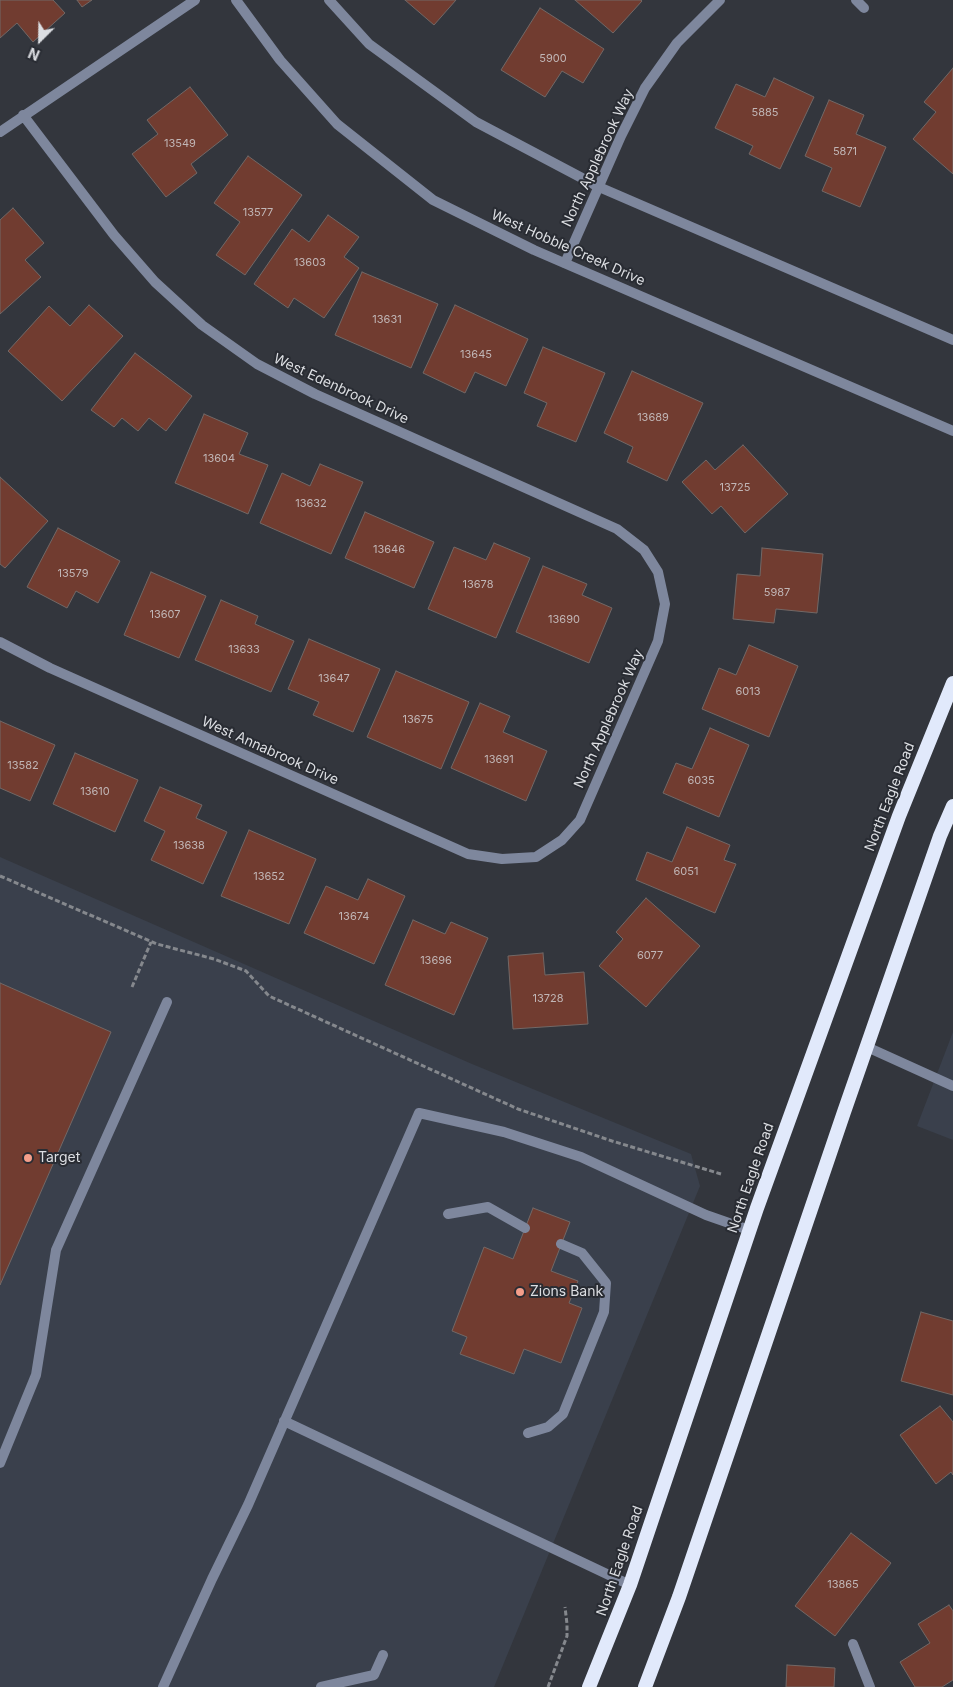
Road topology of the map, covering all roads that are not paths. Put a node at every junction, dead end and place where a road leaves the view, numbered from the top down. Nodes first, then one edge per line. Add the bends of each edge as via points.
1 (195, 0) edge
2 (236, 0) edge
3 (329, 0) edge
4 (720, 0) edge
5 (856, 0) edge
6 (864, 8) dead end
7 (24, 115) junction
8 (0, 132) edge
9 (599, 187) junction
10 (565, 263) junction
11 (953, 340) edge
12 (953, 431) edge
13 (658, 572) joint
14 (0, 642) edge
15 (953, 683) edge
16 (953, 806) edge
17 (536, 857) joint
18 (167, 1002) dead end
19 (867, 1047) junction
20 (953, 1086) edge
21 (448, 1214) dead end
22 (525, 1228) dead end
23 (750, 1230) junction
24 (561, 1244) dead end
25 (284, 1420) junction
26 (528, 1433) dead end
27 (0, 1463) edge
28 (630, 1585) junction
29 (853, 1644) dead end
30 (383, 1655) dead end
31 (163, 1687) edge
32 (320, 1687) edge
33 (590, 1687) edge
34 (645, 1687) edge
35 (870, 1687) edge

1 - 7 street
2 - 10 street, West Hobble Creek Drive via 280,60 338,124 433,200
3 - 9 street via 368,44 476,122
4 - 9 street, North Applebrook Way via 677,43 645,88
5 - 6 street
7 - 8 street
7 - 13 street, West Edenbrook Drive via 114,235 155,282 202,325 257,364 315,394 617,529 644,550
9 - 10 street, North Applebrook Way
9 - 11 street
10 - 12 street, West Hobble Creek Drive
13 - 17 street, North Applebrook Way via 664,604 658,641 580,820 562,840
14 - 17 street, West Annabrook Drive via 59,672 468,854 502,859
15 - 23 highway, North Eagle Road via 899,816
16 - 19 highway
18 - 27 street via 56,1250 36,1375
19 - 20 street
19 - 34 highway
21 - 22 street via 488,1207
23 - 25 street via 706,1215 581,1157 504,1132 419,1113
23 - 28 highway, North Eagle Road
24 - 26 street via 582,1253 606,1283 604,1312 563,1414 548,1427
25 - 28 street
25 - 31 street
28 - 33 highway, North Eagle Road
29 - 35 street
30 - 32 street via 374,1675

